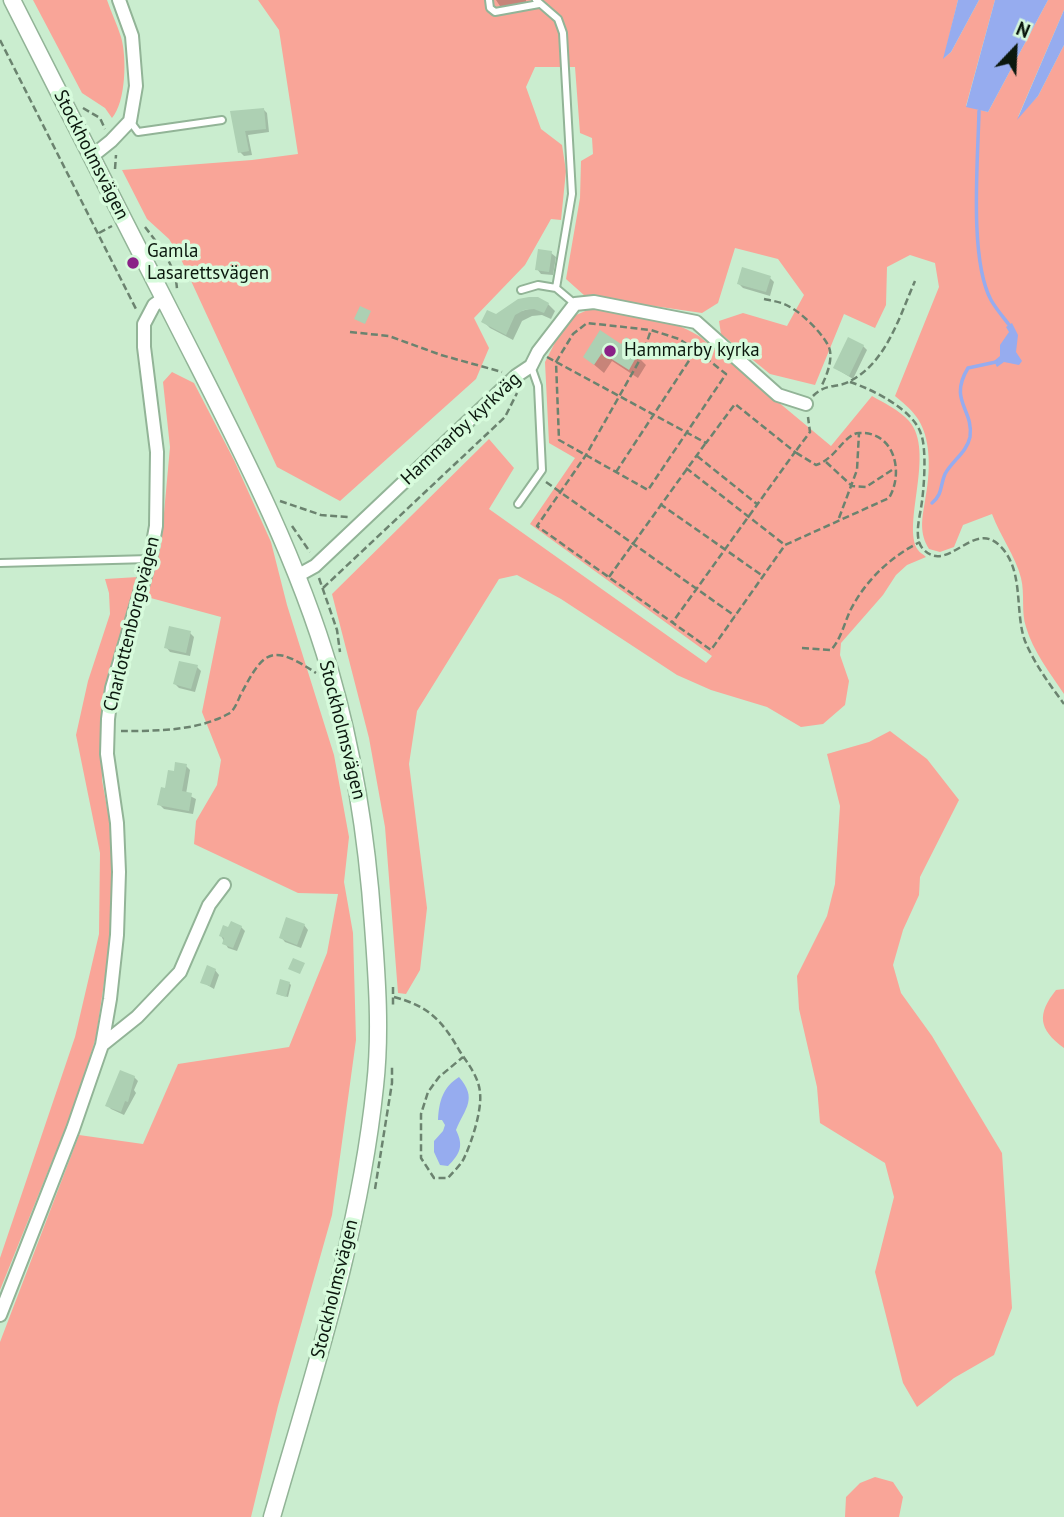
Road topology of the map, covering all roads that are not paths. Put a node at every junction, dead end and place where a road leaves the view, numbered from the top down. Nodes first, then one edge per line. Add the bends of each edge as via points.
1 (12, 0) edge
2 (119, 0) edge
3 (489, 0) edge
4 (537, 2) edge
5 (222, 120) dead end
6 (130, 121) junction
7 (91, 157) junction
8 (556, 288) junction
9 (521, 290) dead end
10 (164, 298) junction
11 (575, 304) junction
12 (531, 366) junction
13 (806, 404) road end
14 (518, 504) dead end
15 (150, 559) junction
16 (0, 562) edge
17 (296, 576) junction
18 (223, 885) dead end
19 (102, 1045) junction
20 (0, 1315) edge
21 (272, 1517) edge

1 - 7 street, Stockholmsvägen
2 - 6 street via 132,36 136,86
3 - 4 lane via 495,12
4 - 8 lane via 558,19 563,33 572,194
5 - 6 lane via 138,132
6 - 7 street
7 - 10 street, Stockholmsvägen
8 - 9 lane via 538,285
8 - 11 lane
10 - 15 street, Charlottenborgsvägen via 154,305 144,324 157,452 156,527
10 - 17 street, Stockholmsvägen via 260,487
11 - 12 street, Hammarby kyrkväg
11 - 13 street via 594,302 696,322 778,395
12 - 14 lane via 538,386 542,470
12 - 17 street, Hammarby kyrkväg via 315,566
15 - 16 lane
15 - 19 street, Charlottenborgsvägen via 112,688 107,731 119,872 117,935
17 - 21 street, Stockholmsvägen via 330,671 361,807 385,996 363,1175 340,1278
18 - 19 street via 209,905 180,972
19 - 20 street, Charlottenborgsvägen

